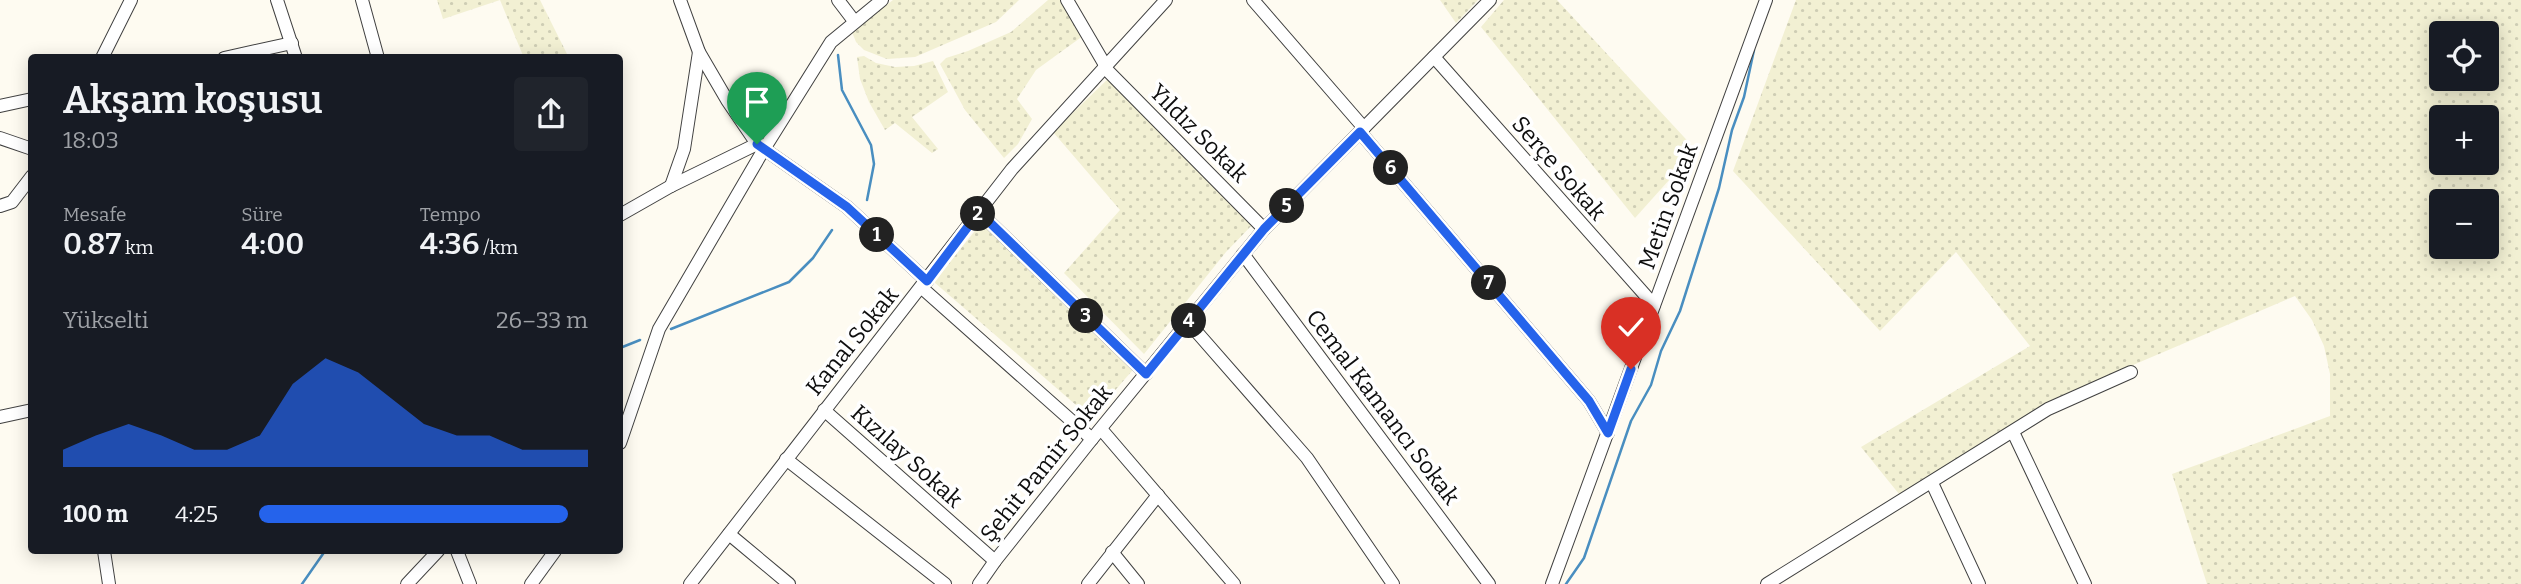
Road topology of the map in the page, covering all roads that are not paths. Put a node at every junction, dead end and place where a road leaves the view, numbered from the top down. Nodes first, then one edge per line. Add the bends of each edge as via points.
1 (131, 0) edge
2 (277, 0) edge
3 (362, 0) edge
4 (680, 0) edge
5 (838, 0) edge
6 (882, 0) edge
7 (1067, 0) edge
8 (1166, 0) edge
9 (1253, 0) edge
10 (1490, 0) edge
11 (1766, 0) edge
12 (851, 23) junction
13 (292, 43) junction
14 (699, 52) junction
15 (104, 54) edge
16 (242, 54) edge
17 (295, 54) edge
18 (377, 54) edge
19 (1434, 57) junction
20 (1105, 66) junction
21 (28, 101) edge
22 (0, 106) edge
23 (1362, 130) junction
24 (0, 138) edge
25 (760, 146) junction
26 (28, 148) edge
27 (28, 181) edge
28 (671, 186) junction
29 (0, 206) edge
30 (979, 212) junction
31 (623, 213) edge
32 (1264, 229) junction
33 (1243, 254) junction
34 (925, 284) junction
35 (1654, 305) junction
36 (1188, 322) junction
37 (2131, 372) dead end
38 (1146, 374) junction
39 (824, 410) junction
40 (28, 411) edge
41 (0, 417) edge
42 (1101, 429) junction
43 (2013, 432) junction
44 (1608, 433) junction
45 (623, 434) edge
46 (1092, 439) junction
47 (786, 459) junction
48 (1932, 483) junction
49 (1158, 495) junction
50 (729, 534) junction
51 (1112, 552) junction
52 (104, 554) edge
53 (435, 554) edge
54 (458, 554) edge
55 (553, 554) edge
56 (995, 561) junction
57 (109, 584) edge
58 (407, 584) edge
59 (470, 584) edge
60 (531, 584) edge
61 (690, 584) edge
62 (789, 584) edge
63 (944, 584) edge
64 (979, 584) edge
65 (1088, 584) edge
66 (1138, 584) edge
67 (1234, 584) edge
68 (1393, 584) edge
69 (1489, 584) edge
70 (1552, 584) edge
71 (1767, 584) edge
72 (1979, 584) edge
73 (2085, 584) edge

1 - 15 street
2 - 13 street
3 - 18 street
4 - 14 street
5 - 12 street
6 - 12 street
7 - 20 street, Yıldız Sokak
8 - 20 street, Kanal Sokak
9 - 23 street
10 - 19 street, Şehit Pamir Sokak
11 - 35 street, Metin Sokak
12 - 25 street via 831,42
13 - 16 street
13 - 17 street
14 - 25 street
14 - 28 street via 684,149
19 - 23 street, Şehit Pamir Sokak
19 - 35 street, Serçe Sokak
20 - 30 street, Kanal Sokak
20 - 32 street, Yıldız Sokak
21 - 22 street
23 - 32 street, Şehit Pamir Sokak
23 - 44 street via 1589,401
24 - 26 street
25 - 28 street
25 - 34 street via 847,207
25 - 45 street via 659,329
27 - 29 street via 12,202
28 - 31 street
30 - 34 street, Kanal Sokak
30 - 38 street
32 - 33 street, Şehit Pamir Sokak
33 - 36 street, Şehit Pamir Sokak
33 - 69 street, Cemal Kamancı Sokak
34 - 39 street, Kanal Sokak
34 - 46 street
35 - 44 street, Metin Sokak
36 - 38 street, Şehit Pamir Sokak
36 - 68 street via 1307,458
37 - 43 street via 2048,409
38 - 42 street, Şehit Pamir Sokak
39 - 47 street, Kanal Sokak
39 - 56 street, Kızılay Sokak
40 - 41 street
42 - 46 street, Şehit Pamir Sokak
42 - 49 street
43 - 48 street
43 - 73 street
44 - 70 street, Metin Sokak
46 - 56 street, Şehit Pamir Sokak
47 - 50 street, Kanal Sokak
47 - 63 street
48 - 71 street
48 - 72 street
49 - 51 street
49 - 67 street
50 - 61 street, Kanal Sokak
50 - 62 street
51 - 65 street
51 - 66 street
52 - 57 street
53 - 58 street
54 - 59 street
55 - 60 street
56 - 64 street, Şehit Pamir Sokak

